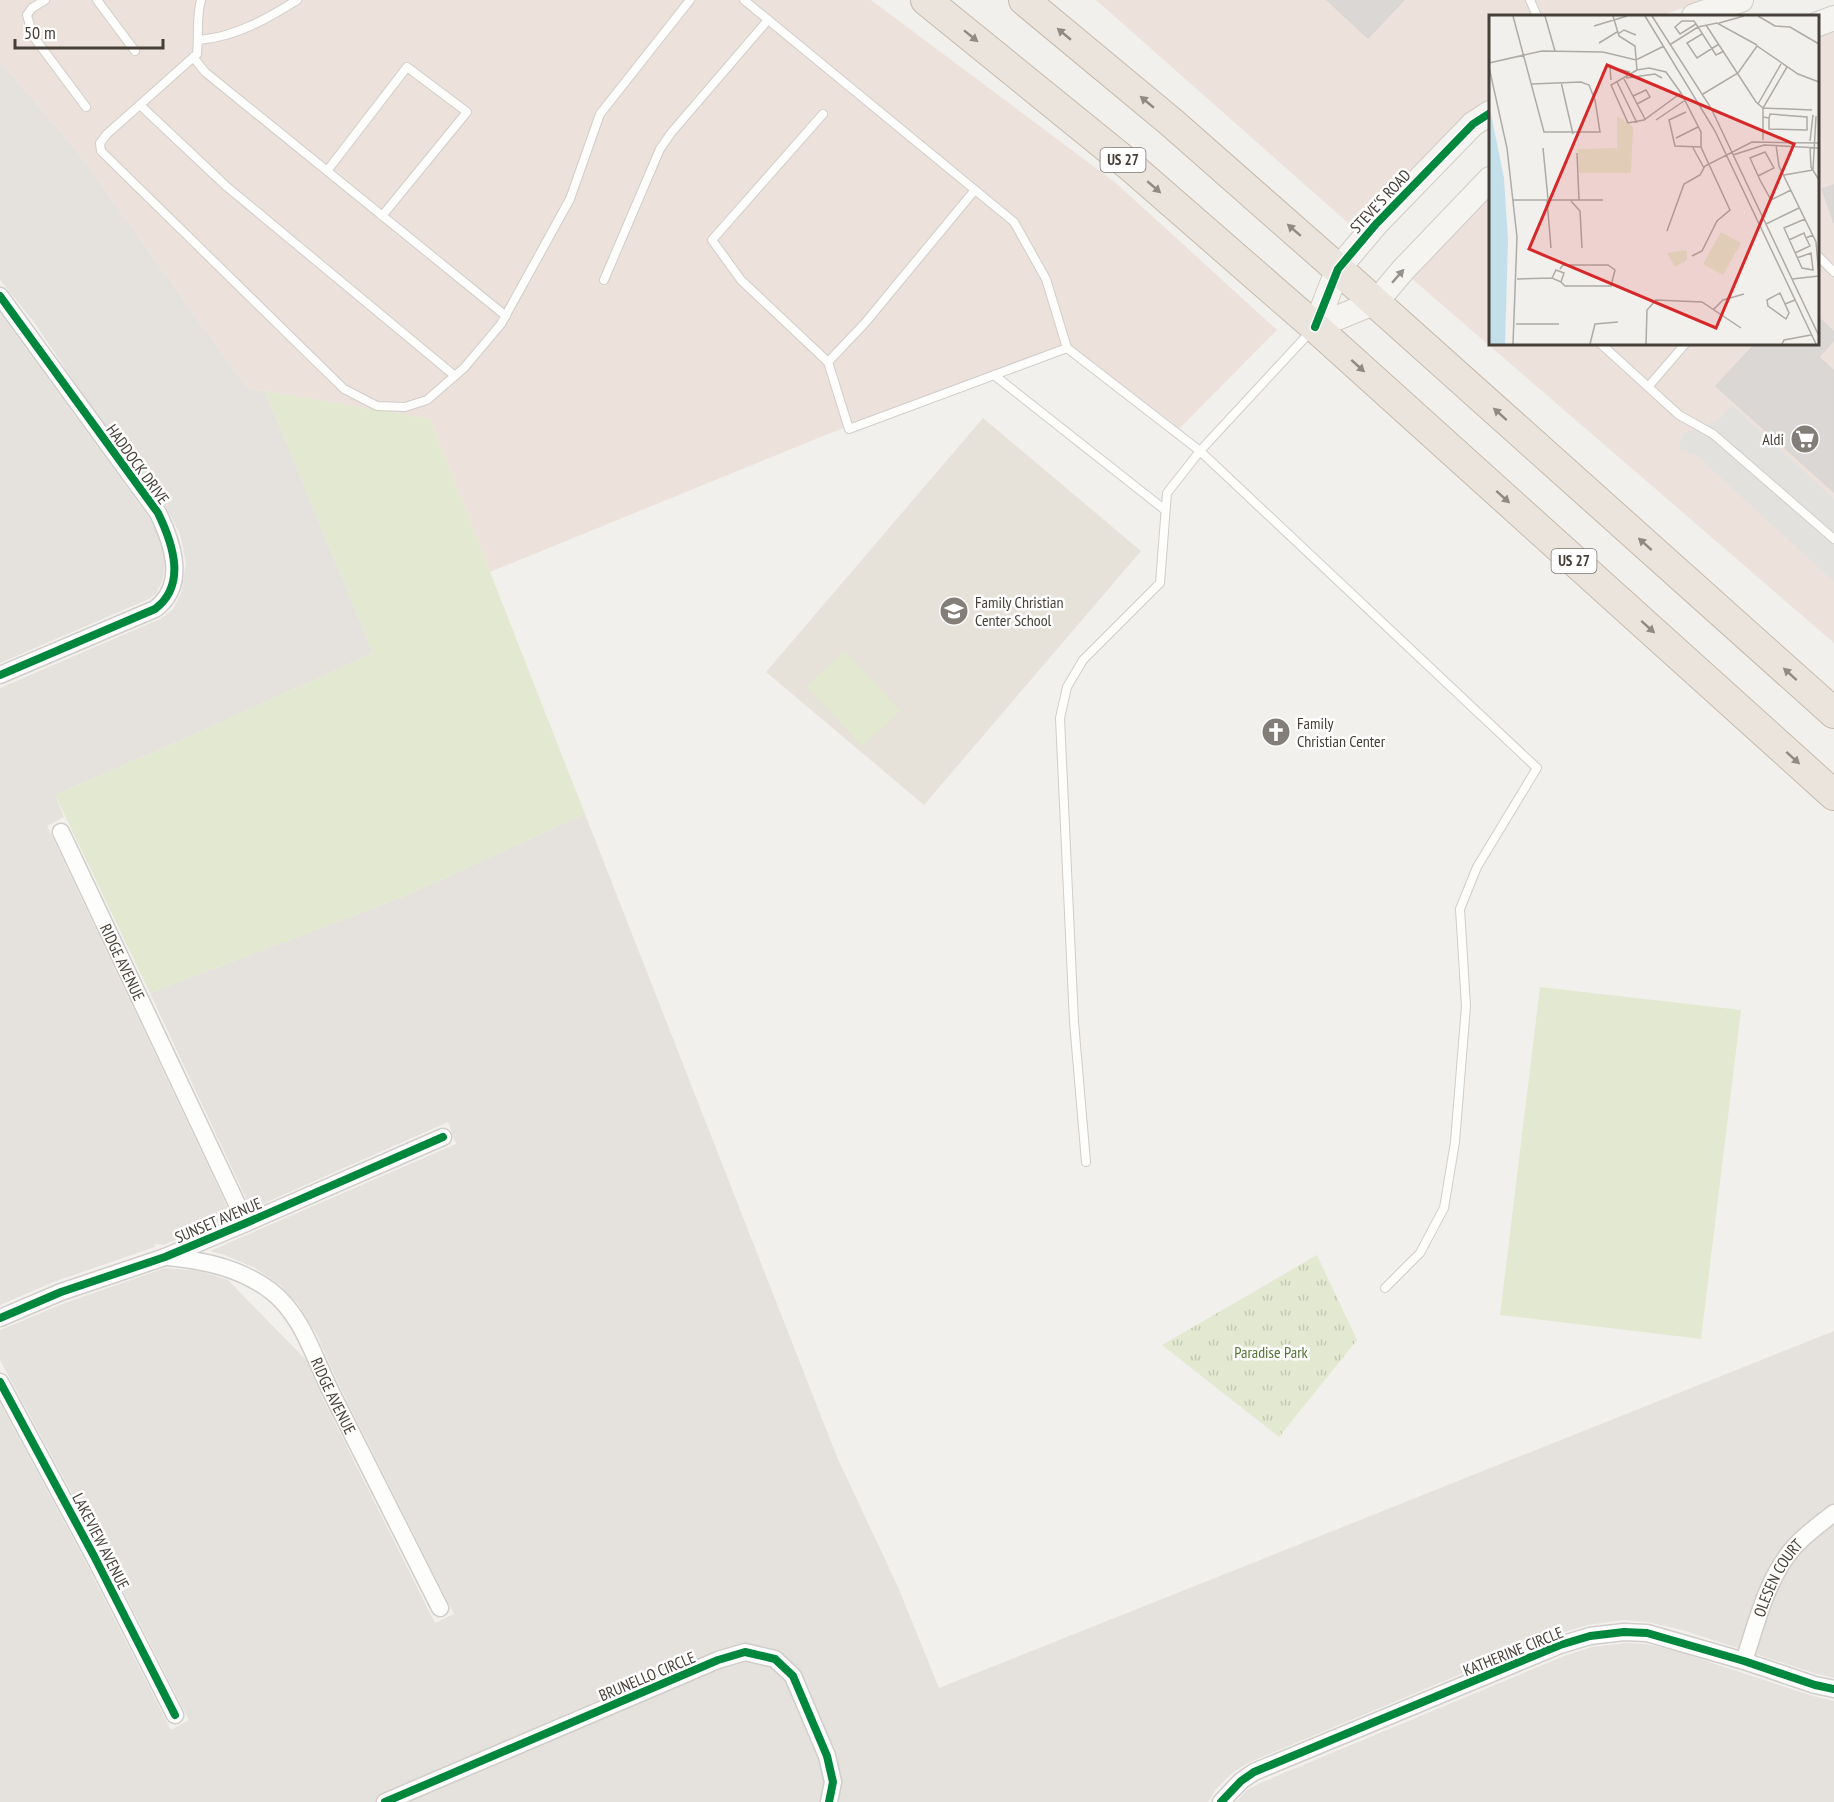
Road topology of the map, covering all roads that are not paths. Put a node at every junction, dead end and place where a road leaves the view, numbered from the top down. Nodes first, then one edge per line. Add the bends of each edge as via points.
1 (45, 0) edge
2 (97, 0) edge
3 (201, 0) edge
4 (297, 0) edge
5 (690, 0) edge
6 (744, 0) edge
7 (926, 0) edge
8 (1024, 0) edge
9 (1530, 0) edge
10 (1741, 0) edge
11 (1537, 15) edge
12 (1697, 15) edge
13 (1834, 18) edge
14 (768, 20) junction
15 (1819, 24) edge
16 (199, 40) junction
17 (135, 51) dead end
18 (192, 57) junction
19 (140, 105) junction
20 (86, 107) dead end
21 (823, 114) dead end
22 (1489, 114) edge
23 (327, 171) junction
24 (1489, 182) edge
25 (974, 191) junction
26 (382, 216) junction
27 (1819, 257) edge
28 (1338, 269) junction
29 (1834, 272) edge
30 (604, 280) dead end
31 (0, 296) edge
32 (1376, 302) junction
33 (506, 316) junction
34 (1315, 327) junction
35 (1602, 345) edge
36 (1684, 345) edge
37 (1067, 348) junction
38 (828, 362) junction
39 (994, 375) junction
40 (455, 376) junction
41 (1648, 387) junction
42 (1200, 451) junction
43 (1165, 510) junction
44 (1834, 539) edge
45 (0, 675) edge
46 (1834, 712) edge
47 (1834, 795) edge
48 (61, 831) dead end
49 (443, 1137) dead end
50 (1086, 1162) dead end
51 (246, 1223) junction
52 (165, 1257) junction
53 (1384, 1288) dead end
54 (0, 1318) edge
55 (0, 1382) edge
56 (1834, 1513) edge
57 (440, 1608) dead end
58 (1744, 1661) junction
59 (1834, 1689) edge
60 (175, 1715) dead end
61 (385, 1802) edge
62 (829, 1802) edge
63 (1221, 1802) edge

1 - 20 lane via 27,15 33,36
2 - 17 lane
3 - 16 lane via 197,13
4 - 16 lane via 237,32
5 - 33 lane via 600,114 570,199
6 - 14 lane
7 -> 34 highway, US 27 via 1128,164
28 -> 8 highway
9 - 11 lane
10 - 12 street
13 - 15 street
14 - 25 lane
14 - 30 lane via 660,149
16 - 18 lane via 197,54
18 - 19 lane
18 - 23 lane via 205,72
19 - 40 lane via 226,186
19 - 40 lane via 100,142 101,151 344,389 377,405 405,407 427,400
21 - 38 lane via 712,240 741,280
22 - 28 street, STEVE'S ROAD via 1465,132
23 - 26 lane
23 - 26 lane via 407,67 467,112
32 -> 24 street
25 - 37 lane via 1014,222 1046,279
25 - 38 lane
26 - 33 lane
27 - 29 lane
28 - 32 highway
28 - 34 street, STEVE'S ROAD
31 - 45 street, HADDOCK DRIVE via 158,513 170,536 175,561 172,587 155,609
32 - 34 street
46 -> 32 highway
33 - 40 lane
34 - 42 lane
34 -> 47 highway, US 27
35 - 41 lane
36 - 41 lane
37 - 39 lane
37 - 42 lane
38 - 39 lane via 849,429
39 - 43 lane
41 - 44 lane via 1679,415 1713,434
42 - 43 lane via 1167,493
42 - 53 lane via 1537,768 1477,867 1460,909 1466,1006 1455,1142 1444,1208 1420,1252
43 - 50 lane via 1160,583 1083,660 1067,687 1060,718 1074,1022
48 - 51 street, RIDGE AVENUE
49 - 51 street, SUNSET AVENUE
51 - 52 street, SUNSET AVENUE
52 - 54 street, SUNSET AVENUE via 61,1292
52 - 57 street, RIDGE AVENUE via 222,1265 273,1292 290,1310 308,1339
55 - 60 street, LAKEVIEW AVENUE
56 - 58 street, OLESEN COURT via 1795,1545 1780,1566
58 - 59 street, KATHERINE CIRCLE
58 - 63 street, KATHERINE CIRCLE via 1647,1633 1590,1636 1254,1772
61 - 62 street, BRUNELLO CIRCLE via 745,1652 775,1659 793,1676 827,1756 833,1782

